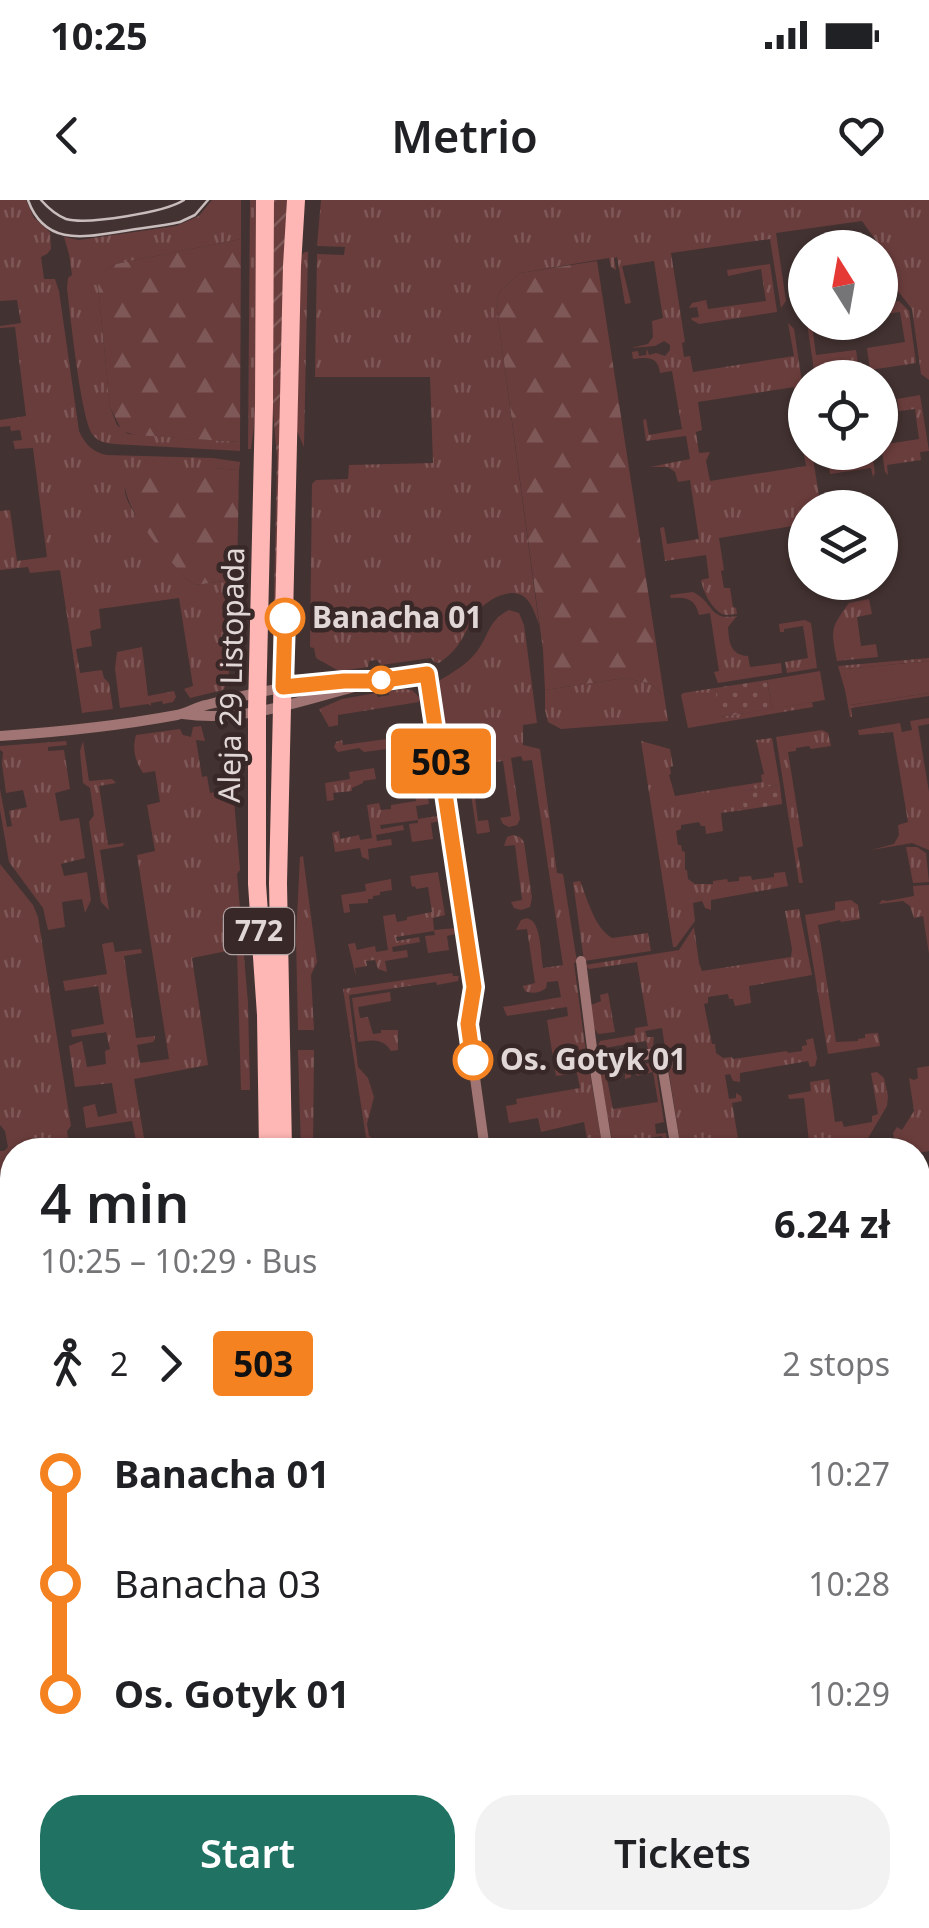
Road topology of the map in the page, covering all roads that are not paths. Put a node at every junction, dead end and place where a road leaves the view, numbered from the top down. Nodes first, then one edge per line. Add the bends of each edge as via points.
1 (265, 200) edge
2 (296, 200) edge
3 (378, 681) junction
4 (283, 687) junction
5 (257, 702) junction
6 (282, 707) junction
7 (183, 714) junction
8 (0, 736) edge
9 (581, 962) dead end
10 (594, 1064) junction
11 (268, 1138) edge
12 (284, 1138) edge
13 (483, 1138) edge
14 (606, 1138) edge
15 (673, 1138) edge

1 - 5 main road, Aleja 29 Listopada / 772
2 - 4 main road, Aleja 29 Listopada / 772
3 - 4 street
3 - 6 street
3 - 13 street via 427,674 474,987 468,1026
4 - 5 street
4 - 6 main road, Aleja 29 Listopada / 772
5 - 6 street
5 - 7 street via 201,706
5 - 7 street via 206,716
5 - 11 main road, Aleja 29 Listopada / 772
6 - 12 main road, Aleja 29 Listopada / 772
7 - 8 street
9 - 10 street
10 - 14 street
10 - 15 street via 660,1052

